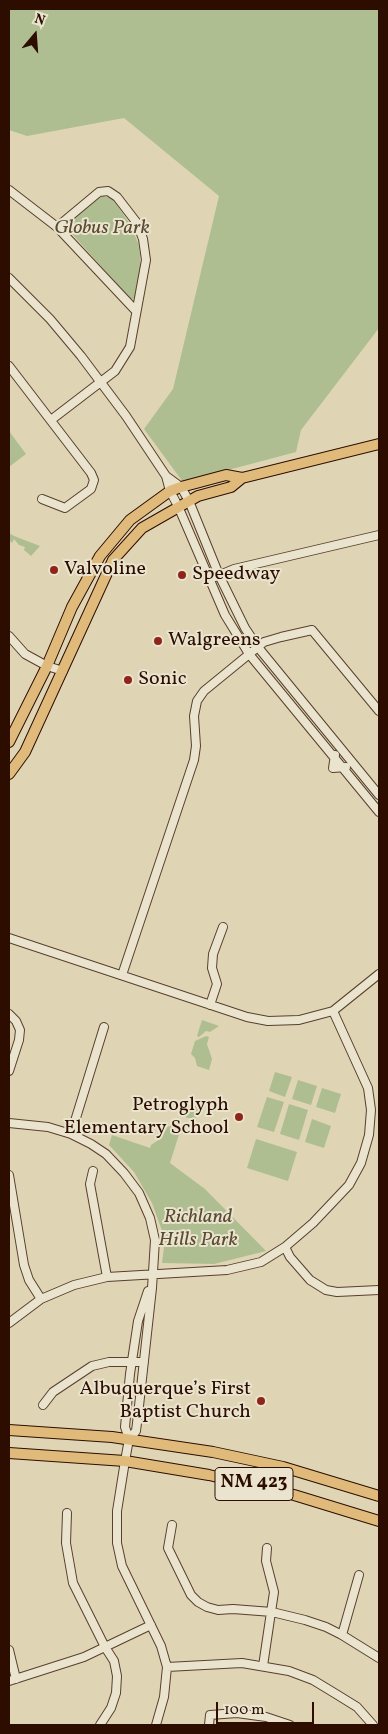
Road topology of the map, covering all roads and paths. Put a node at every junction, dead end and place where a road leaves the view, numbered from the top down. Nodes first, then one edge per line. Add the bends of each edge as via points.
1 (9, 190) edge
2 (57, 227) junction
3 (9, 278) edge
4 (136, 311) junction
5 (9, 366) edge
6 (101, 382) junction
7 (51, 420) junction
8 (379, 444) edge
9 (166, 476) junction
10 (242, 478) junction
11 (181, 487) junction
12 (170, 491) junction
13 (42, 499) dead end
14 (189, 500) junction
15 (178, 506) junction
16 (379, 535) edge
17 (219, 575) junction
18 (211, 579) junction
19 (9, 636) edge
20 (257, 646) junction
21 (249, 654) junction
22 (47, 666) junction
23 (63, 671) junction
24 (308, 708) junction
25 (379, 711) edge
26 (308, 726) junction
27 (9, 742) edge
28 (337, 744) junction
29 (335, 758) junction
30 (342, 767) junction
31 (358, 770) junction
32 (9, 774) edge
33 (379, 795) edge
34 (379, 812) edge
35 (223, 927) dead end
36 (9, 938) edge
37 (379, 974) edge
38 (122, 975) junction
39 (210, 1005) junction
40 (333, 1011) junction
41 (9, 1014) edge
42 (104, 1027) dead end
43 (9, 1071) edge
44 (9, 1123) edge
45 (71, 1134) junction
46 (93, 1171) dead end
47 (9, 1175) edge
48 (285, 1248) junction
49 (153, 1275) junction
50 (106, 1277) junction
51 (379, 1290) edge
52 (42, 1299) junction
53 (9, 1323) edge
54 (132, 1362) junction
55 (144, 1362) junction
56 (43, 1405) dead end
57 (9, 1430) edge
58 (129, 1439) junction
59 (9, 1453) edge
60 (125, 1461) junction
61 (379, 1496) edge
62 (67, 1513) dead end
63 (379, 1521) edge
64 (172, 1525) dead end
65 (267, 1548) dead end
66 (359, 1575) dead end
67 (272, 1612) junction
68 (151, 1624) junction
69 (342, 1635) junction
70 (105, 1647) junction
71 (9, 1650) edge
72 (379, 1658) edge
73 (263, 1666) junction
74 (167, 1668) junction
75 (12, 1680) edge
76 (100, 1725) edge
77 (156, 1725) edge
78 (210, 1725) edge
79 (290, 1725) edge
80 (372, 1725) edge

1 - 2 street
2 - 4 street
2 - 4 street via 99,192 108,191 117,197 144,238 146,260
3 - 6 street via 50,319
4 - 6 street via 130,347 115,371
5 - 7 street
6 - 7 street
6 - 9 street
7 - 13 street via 94,480 91,488 65,508
8 - 10 main road
9 - 11 street
9 - 12 street
10 - 11 main road via 226,476
10 - 14 main road via 230,487
11 - 12 main road
11 - 14 street
12 - 15 street
12 - 22 main road via 130,520 100,556 72,607
14 - 15 main road
14 - 17 street
15 - 18 street
15 - 23 main road via 142,528 113,560
16 - 17 street
17 - 18 street
17 - 20 street
18 - 21 street via 225,615
19 - 22 street via 25,654
20 - 21 street
20 - 24 street
20 - 25 street via 312,630
21 - 26 street
21 - 38 street via 204,691 197,701 194,760
22 - 23 street
22 - 27 main road
23 - 32 main road via 25,752
24 - 26 street
24 - 28 street
26 - 29 street
28 - 29 street
28 - 31 street
29 - 30 street via 333,768
30 - 31 street
30 - 34 street
31 - 33 street
35 - 39 street via 213,954 212,968 217,984
36 - 38 street
37 - 40 street
38 - 39 street
39 - 40 street via 268,1021 299,1020
40 - 48 street via 368,1088 371,1110 369,1135 361,1162 349,1185
41 - 43 street via 20,1030
42 - 45 street
44 - 45 street via 48,1127
45 - 49 street via 106,1154 139,1193 155,1240
46 - 50 street via 90,1184
47 - 52 street via 24,1265
48 - 49 street via 261,1262 230,1269
48 - 51 street via 310,1280 326,1290
49 - 50 street
49 - 54 street via 138,1321
49 - 55 street
50 - 52 street via 74,1285
52 - 53 street
54 - 55 street
54 - 56 street via 92,1366 52,1392
54 - 58 street via 126,1428
55 - 58 street via 136,1431
57 - 58 main road, NM 423
58 - 60 street
58 - 61 main road, NM 423 via 248,1459
59 - 60 main road, NM 423
60 - 63 main road, NM 423 via 254,1484
60 - 68 street via 117,1543 122,1566
62 - 70 street via 66,1543 73,1583
64 - 67 street via 168,1548 191,1595 198,1602 218,1610
65 - 67 street via 266,1561 274,1592
66 - 69 street
67 - 69 street via 305,1620
67 - 73 street
68 - 70 street
68 - 74 street
69 - 72 street
70 - 75 street
70 - 76 street via 114,1661 116,1693
71 - 75 street
73 - 74 street via 242,1663
73 - 80 street via 313,1680 356,1708
74 - 77 street via 164,1697
78 - 79 street via 210,1714 237,1713 266,1717

